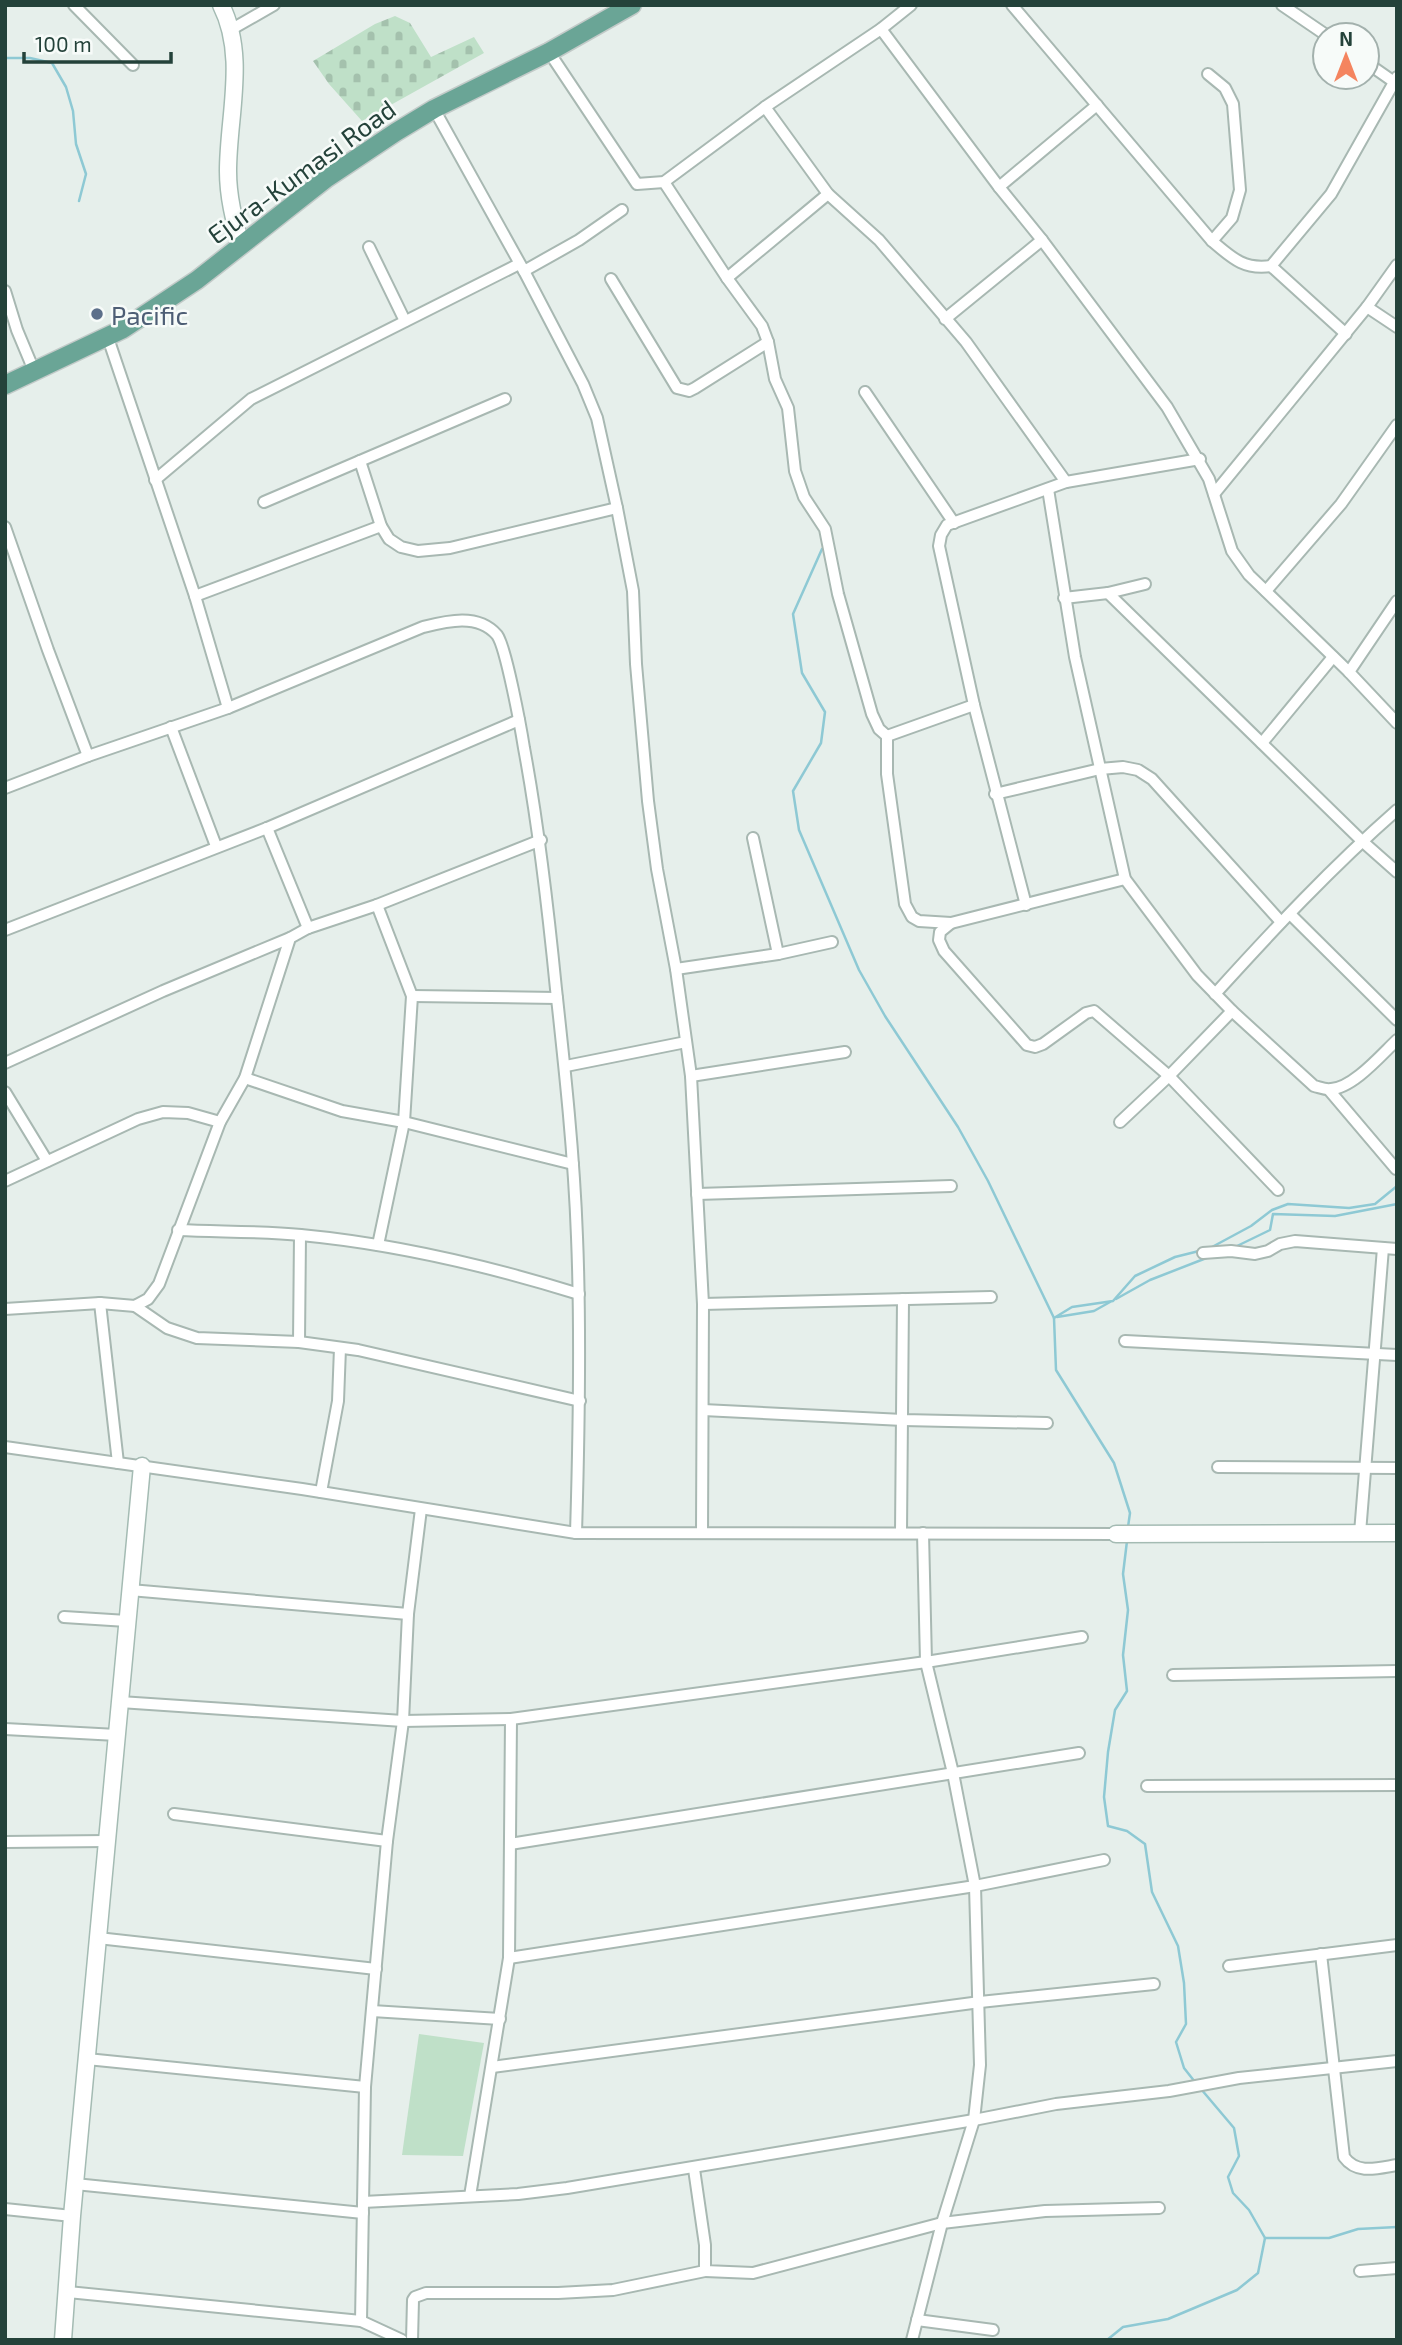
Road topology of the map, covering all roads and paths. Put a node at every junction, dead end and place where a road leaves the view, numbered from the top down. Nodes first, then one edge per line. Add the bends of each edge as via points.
1 (74, 5) edge
2 (221, 5) edge
3 (274, 5) edge
4 (632, 5) edge
5 (911, 5) edge
6 (1012, 5) edge
7 (1282, 5) edge
8 (1311, 25) edge
9 (232, 29) junction
10 (881, 29) junction
11 (549, 52) junction
12 (133, 65) dead end
13 (1381, 72) edge
14 (1208, 74) dead end
15 (1396, 81) edge
16 (1097, 105) junction
17 (765, 107) junction
18 (433, 110) junction
19 (664, 182) junction
20 (999, 187) junction
21 (828, 194) junction
22 (622, 210) dead end
23 (1042, 240) junction
24 (1212, 242) junction
25 (241, 245) junction
26 (369, 247) dead end
27 (1397, 265) edge
28 (1271, 266) junction
29 (521, 268) junction
30 (727, 278) junction
31 (611, 279) dead end
32 (5, 291) edge
33 (1367, 307) junction
34 (944, 319) junction
35 (405, 321) junction
36 (1397, 327) edge
37 (1346, 334) junction
38 (108, 338) junction
39 (768, 342) junction
40 (35, 373) junction
41 (5, 385) edge
42 (865, 392) dead end
43 (505, 398) dead end
44 (1397, 425) edge
45 (1199, 459) junction
46 (360, 461) junction
47 (155, 480) junction
48 (1066, 482) junction
49 (1048, 489) junction
50 (1214, 494) junction
51 (264, 502) dead end
52 (617, 508) junction
53 (954, 523) junction
54 (381, 526) junction
55 (5, 527) edge
56 (1145, 584) dead end
57 (1266, 591) junction
58 (1108, 593) junction
59 (195, 596) junction
60 (1064, 598) junction
61 (1397, 601) edge
62 (1333, 657) junction
63 (1349, 672) junction
64 (974, 705) junction
65 (228, 708) junction
66 (519, 720) junction
67 (1397, 723) edge
68 (171, 727) junction
69 (887, 736) junction
70 (1262, 743) junction
71 (88, 756) junction
72 (1100, 769) junction
73 (5, 788) edge
74 (995, 794) junction
75 (1397, 810) edge
76 (267, 828) junction
77 (753, 838) dead end
78 (541, 839) junction
79 (1362, 841) junction
80 (216, 846) junction
81 (1397, 872) edge
82 (1125, 879) junction
83 (377, 905) junction
84 (1026, 905) junction
85 (1285, 918) junction
86 (951, 923) junction
87 (308, 928) junction
88 (5, 930) edge
89 (290, 938) junction
90 (832, 942) dead end
91 (778, 954) junction
92 (676, 969) junction
93 (1215, 993) junction
94 (412, 996) junction
95 (557, 998) junction
96 (1232, 1011) junction
97 (1397, 1020) edge
98 (1397, 1041) edge
99 (686, 1042) junction
100 (845, 1052) dead end
101 (5, 1063) edge
102 (566, 1066) junction
103 (691, 1076) junction
104 (1169, 1076) junction
105 (245, 1078) junction
106 (1329, 1090) junction
107 (5, 1092) edge
108 (220, 1122) junction
109 (404, 1122) junction
110 (1120, 1122) dead end
111 (47, 1161) junction
112 (573, 1164) junction
113 (1396, 1169) edge
114 (5, 1181) edge
115 (951, 1186) dead end
116 (1278, 1190) dead end
117 (697, 1194) junction
118 (178, 1230) junction
119 (300, 1235) junction
120 (378, 1245) junction
121 (1383, 1248) junction
122 (1397, 1249) edge
123 (1203, 1253) dead end
124 (579, 1294) junction
125 (991, 1297) dead end
126 (904, 1300) junction
127 (100, 1303) junction
128 (704, 1304) junction
129 (135, 1306) junction
130 (5, 1309) edge
131 (1125, 1341) dead end
132 (299, 1342) junction
133 (340, 1348) junction
134 (1376, 1354) junction
135 (1397, 1355) edge
136 (580, 1401) junction
137 (703, 1410) junction
138 (903, 1420) junction
139 (1047, 1423) dead end
140 (5, 1447) edge
141 (118, 1463) junction
142 (142, 1466) junction
143 (1218, 1467) dead end
144 (1366, 1467) junction
145 (1397, 1468) edge
146 (321, 1492) junction
147 (421, 1508) junction
148 (901, 1532) junction
149 (576, 1533) junction
150 (702, 1533) junction
151 (1360, 1533) junction
152 (1397, 1533) edge
153 (923, 1534) junction
154 (1116, 1534) joint
155 (130, 1590) junction
156 (408, 1614) junction
157 (64, 1617) dead end
158 (127, 1620) junction
159 (1082, 1637) dead end
160 (926, 1662) junction
161 (1397, 1671) edge
162 (1173, 1675) dead end
163 (120, 1702) junction
164 (511, 1719) junction
165 (402, 1721) junction
166 (5, 1729) edge
167 (117, 1735) junction
168 (1079, 1753) dead end
169 (953, 1773) junction
170 (1397, 1785) edge
171 (1147, 1786) dead end
172 (174, 1814) dead end
173 (107, 1841) junction
174 (387, 1841) junction
175 (5, 1842) edge
176 (510, 1844) junction
177 (1104, 1860) dead end
178 (975, 1886) junction
179 (98, 1938) junction
180 (1397, 1945) edge
181 (1321, 1954) junction
182 (509, 1958) junction
183 (1229, 1966) dead end
184 (376, 1969) junction
185 (1154, 1984) dead end
186 (980, 2002) junction
187 (372, 2011) junction
188 (500, 2019) junction
189 (87, 2059) junction
190 (1397, 2061) edge
191 (492, 2067) junction
192 (1335, 2068) junction
193 (365, 2087) junction
194 (974, 2120) junction
195 (1397, 2165) edge
196 (694, 2169) junction
197 (75, 2183) junction
198 (470, 2196) junction
199 (363, 2207) junction
200 (1159, 2208) dead end
201 (5, 2209) edge
202 (72, 2216) junction
203 (942, 2223) junction
204 (1397, 2268) edge
205 (705, 2271) junction
206 (1360, 2271) dead end
207 (68, 2292) junction
208 (917, 2320) junction
209 (361, 2321) junction
210 (993, 2330) dead end
211 (399, 2339) edge
212 (63, 2340) edge
213 (412, 2340) edge
214 (912, 2340) edge

1 - 12 street
2 - 9 street
3 - 9 street
4 - 11 main road, Ejura-Kumasi Road
5 - 10 street
6 - 16 street
7 - 8 street
9 - 25 street via 229,200
10 - 17 street
10 - 20 street
11 - 18 main road, Ejura-Kumasi Road
11 - 19 street via 637,184
13 - 15 street
14 - 24 street via 1233,104 1240,190 1231,218
15 - 28 street via 1331,194
16 - 20 street
16 - 24 street
17 - 19 street
17 - 21 street
18 - 25 main road, Ejura-Kumasi Road via 327,178
18 - 29 street
19 - 30 street
20 - 23 street
21 - 30 street
21 - 34 street via 879,240
22 - 29 street via 579,240
23 - 34 street
23 - 45 street via 1167,407
24 - 28 street via 1240,263 1255,268
25 - 38 main road, Ejura-Kumasi Road
26 - 35 street
27 - 33 street
28 - 37 street
29 - 35 street
29 - 52 street via 597,418
30 - 39 street via 762,326
31 - 39 street via 682,391 695,388
32 - 40 street
33 - 36 street
33 - 37 street
34 - 48 street via 967,342
35 - 47 street via 251,399
37 - 50 street
38 - 40 main road, Ejura-Kumasi Road
38 - 47 street
39 - 69 street via 775,379 788,408 795,471 804,497 825,529 872,714
40 - 41 main road, Ejura-Kumasi Road
42 - 53 street
43 - 46 street
44 - 57 street via 1341,504
45 - 48 street
45 - 50 street
46 - 51 street
46 - 54 street
47 - 59 street
48 - 49 street
49 - 53 street
49 - 60 street
50 - 57 street via 1232,551
52 - 54 street via 450,548 418,551 388,539
52 - 92 street via 633,591 657,869
53 - 64 street via 947,525 939,546
54 - 59 street
55 - 71 street
56 - 58 street
57 - 62 street
58 - 60 street
58 - 70 street
59 - 65 street
60 - 72 street
61 - 63 street
62 - 63 street
62 - 70 street
63 - 67 street
64 - 69 street
64 - 74 street
65 - 66 street via 423,627 454,620 488,626 499,638
65 - 68 street
66 - 76 street
66 - 78 street
68 - 71 street
68 - 80 street
69 - 86 street via 887,774 905,905 919,921
70 - 79 street
71 - 73 street
72 - 74 street
72 - 82 street
72 - 85 street via 1123,766 1152,779
74 - 84 street
75 - 79 street
76 - 80 street
76 - 87 street
77 - 91 street
78 - 83 street
78 - 95 street
79 - 81 street
79 - 85 street
80 - 88 street
82 - 84 street
82 - 93 street
83 - 87 street
83 - 94 street
84 - 86 street
85 - 93 street
85 - 97 street
86 - 104 street via 940,932 944,951 1027,1045 1043,1044 1094,1011
87 - 89 street
89 - 101 street
89 - 105 street
90 - 91 street
91 - 92 street
92 - 99 street
93 - 96 street
94 - 95 street
94 - 109 street
95 - 102 street
96 - 104 street
96 - 106 street via 1314,1086
98 - 106 street via 1356,1078
99 - 102 street
99 - 103 street
100 - 103 street
102 - 112 street
103 - 117 street
104 - 110 street
104 - 116 street
105 - 108 street
105 - 109 street via 342,1111
106 - 113 street
107 - 111 street
108 - 111 street via 163,1112
108 - 118 street
109 - 112 street
109 - 120 street
111 - 114 street
112 - 124 street
115 - 117 street
117 - 128 street
118 - 119 street
118 - 129 street via 159,1284 148,1299
119 - 120 street
119 - 132 street
120 - 124 street via 512,1273
121 - 122 street
121 - 123 street via 1287,1242 1255,1254
121 - 134 street
124 - 136 street
125 - 126 street
126 - 128 street
126 - 138 street
127 - 129 street
127 - 130 street
127 - 141 street
128 - 137 street
129 - 132 street via 167,1328 197,1338
131 - 134 street
132 - 133 street
133 - 136 street
133 - 146 street via 338,1401
134 - 135 street
134 - 144 street
136 - 149 street
137 - 138 street
137 - 150 street
138 - 139 street
138 - 148 street
140 - 141 street
141 - 142 street
142 - 146 street
142 - 155 street
143 - 144 street
144 - 145 street
144 - 151 street
146 - 147 street
147 - 149 street
147 - 156 street
148 - 150 street
148 - 153 street
149 - 150 street
151 - 152 street
151 - 154 street
153 - 154 street
153 - 160 street
155 - 156 street
155 - 158 street
156 - 165 street
157 - 158 street
158 - 163 street
159 - 160 street
160 - 164 street
160 - 169 street
161 - 162 street
163 - 165 street
163 - 167 street
164 - 165 street
164 - 176 street
165 - 174 street
166 - 167 street
167 - 173 street
168 - 169 street
169 - 176 street
169 - 178 street
170 - 171 street
172 - 174 street
173 - 175 street
173 - 179 street
174 - 184 street
176 - 182 street
177 - 178 street
178 - 182 street
178 - 186 street
179 - 184 street
179 - 189 street
180 - 181 street
181 - 183 street
181 - 192 street
182 - 188 street
184 - 187 street
185 - 186 street
186 - 191 street
186 - 194 street
187 - 188 street
187 - 193 street
188 - 191 street
189 - 193 street
189 - 197 street
190 - 192 street
191 - 198 street
192 - 194 street via 1056,2104
192 - 195 street via 1344,2157 1364,2169
193 - 199 street
194 - 196 street
194 - 203 street
196 - 198 street via 567,2188
196 - 205 street
197 - 199 street
197 - 202 street
198 - 199 street
199 - 209 street
200 - 203 street via 1045,2211
201 - 202 street
202 - 207 street
203 - 205 street via 753,2273
203 - 208 street
204 - 206 street
205 - 213 street via 613,2290 426,2293 413,2301
207 - 209 street
207 - 212 street
208 - 210 street
208 - 214 street
209 - 211 street

